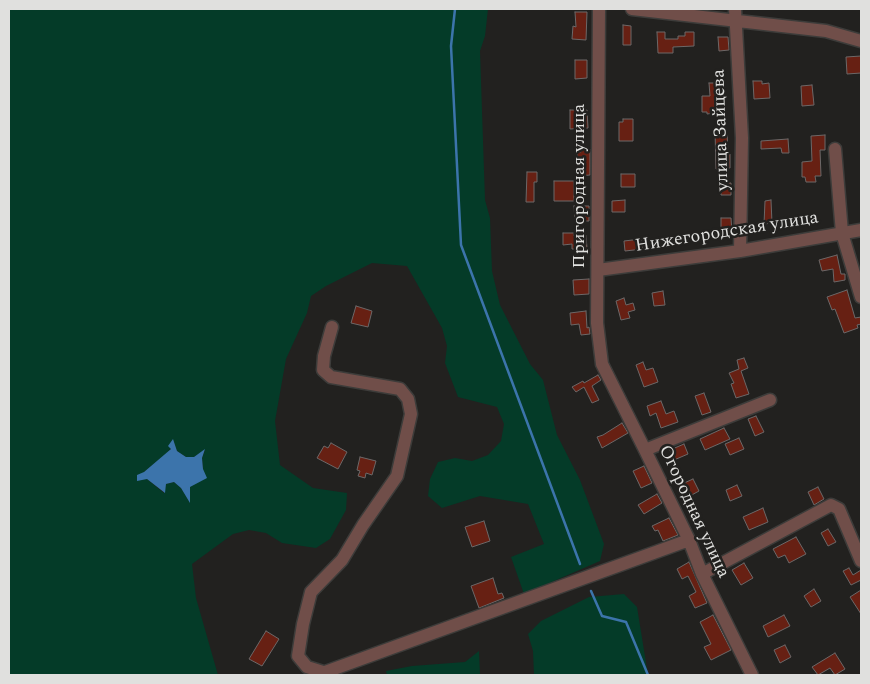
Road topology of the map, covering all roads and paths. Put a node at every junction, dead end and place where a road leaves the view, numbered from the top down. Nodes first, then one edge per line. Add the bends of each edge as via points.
1 (599, 9) edge
2 (632, 9) edge
3 (735, 15) edge
4 (861, 41) edge
5 (834, 149) dead end
6 (861, 230) edge
7 (842, 233) junction
8 (740, 251) junction
9 (598, 270) junction
10 (861, 297) edge
11 (332, 327) dead end
12 (602, 364) joint
13 (770, 400) dead end
14 (645, 450) junction
15 (688, 540) junction
16 (861, 560) edge
17 (702, 574) junction
18 (319, 674) edge
19 (752, 675) edge

1 - 9 street, Пригородная улица
2 - 3 street
3 - 4 street via 826,31
3 - 8 street, улица Зайцева via 742,138
5 - 7 street
6 - 7 street, Нижегородская улица
7 - 8 street, Нижегородская улица
7 - 10 street
8 - 9 street, Нижегородская улица
9 - 12 street, Пригородная улица via 597,323
11 - 18 street via 323,370 331,377 400,389 408,399 411,414 397,476 342,560 311,592 298,656
12 - 14 street, Огородная улица
13 - 14 street
14 - 15 street, Огородная улица
15 - 17 street, Огородная улица
15 - 18 street
16 - 17 street via 839,509 831,505
17 - 19 street, Огородная улица

